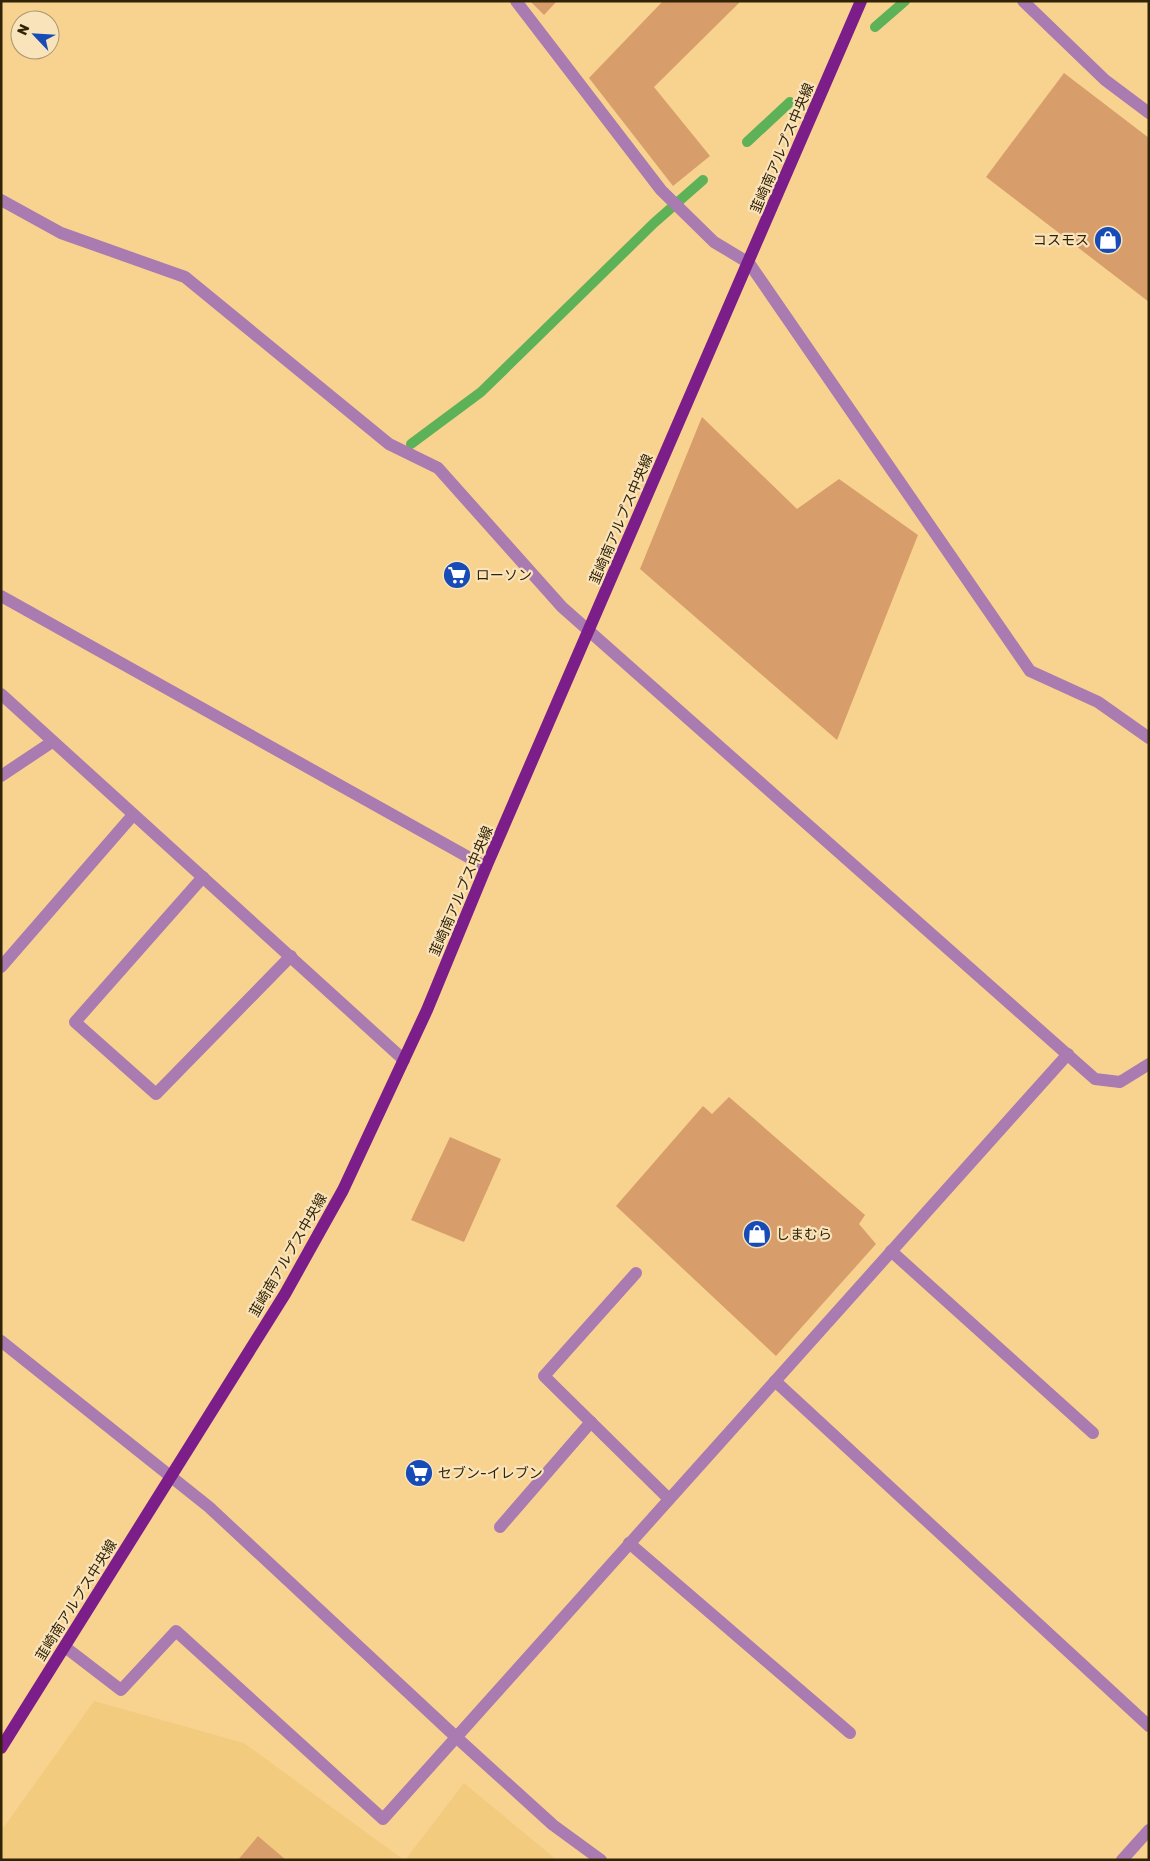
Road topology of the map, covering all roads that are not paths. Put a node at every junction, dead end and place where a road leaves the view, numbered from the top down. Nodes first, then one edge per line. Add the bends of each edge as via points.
1 (516, 1) edge
2 (861, 1) edge
3 (1023, 1) edge
4 (1149, 113) edge
5 (1, 200) edge
6 (749, 262) junction
7 (1, 596) edge
8 (590, 631) junction
9 (1, 694) edge
10 (1149, 738) edge
11 (52, 742) junction
12 (1, 776) edge
13 (133, 815) junction
14 (486, 867) junction
15 (203, 877) junction
16 (291, 956) junction
17 (1, 967) edge
18 (1068, 1054) junction
19 (404, 1060) junction
20 (1149, 1064) edge
21 (891, 1251) junction
22 (636, 1273) dead end
23 (1, 1341) edge
24 (775, 1380) junction
25 (591, 1422) junction
26 (1093, 1432) dead end
27 (170, 1477) junction
28 (669, 1499) junction
29 (500, 1527) dead end
30 (629, 1544) junction
31 (64, 1647) junction
32 (1149, 1726) edge
33 (850, 1733) dead end
34 (456, 1737) junction
35 (1, 1748) edge
36 (1149, 1830) edge
37 (602, 1860) edge
38 (1122, 1860) edge

1 - 6 street via 661,190 714,242
2 - 6 main road, 韮崎南アルプス中央線
3 - 4 street via 1105,80
5 - 8 street via 61,233 185,277 389,444 438,468 562,607
6 - 8 main road, 韮崎南アルプス中央線
6 - 10 street via 1030,671 1098,702
7 - 14 street
8 - 14 main road, 韮崎南アルプス中央線
8 - 18 street
9 - 11 street
11 - 12 street
11 - 13 street
13 - 15 street
13 - 17 street
14 - 19 main road, 韮崎南アルプス中央線
15 - 16 street
15 - 16 street via 75,1022 156,1094
16 - 19 street
18 - 20 street via 1096,1079 1120,1082
18 - 21 street
19 - 27 main road, 韮崎南アルプス中央線 via 342,1190 285,1294
21 - 24 street
21 - 26 street
22 - 25 street via 544,1376
23 - 27 street
24 - 28 street
24 - 32 street
25 - 28 street
25 - 29 street
27 - 31 main road, 韮崎南アルプス中央線
27 - 34 street via 209,1507
28 - 30 street
30 - 33 street
30 - 34 street
31 - 34 street via 120,1690 176,1631 383,1819
31 - 35 main road, 韮崎南アルプス中央線
34 - 37 street via 552,1824
36 - 38 street

